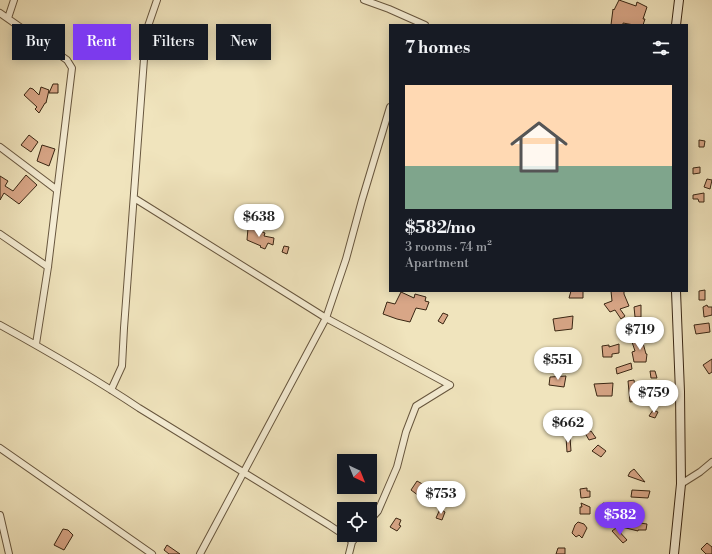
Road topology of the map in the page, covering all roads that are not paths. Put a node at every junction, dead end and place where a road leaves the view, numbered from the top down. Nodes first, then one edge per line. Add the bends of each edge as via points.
1 (14, 0) edge
2 (158, 0) edge
3 (364, 0) edge
4 (679, 0) edge
5 (0, 13) edge
6 (8, 18) junction
7 (416, 23) edge
8 (676, 24) edge
9 (389, 110) edge
10 (0, 147) edge
11 (57, 190) junction
12 (134, 198) junction
13 (0, 234) edge
14 (48, 267) junction
15 (676, 292) edge
16 (326, 318) junction
17 (0, 325) edge
18 (36, 344) junction
19 (111, 390) junction
20 (0, 448) edge
21 (712, 462) edge
22 (244, 472) junction
23 (681, 484) junction
24 (377, 512) edge
25 (0, 516) edge
26 (337, 530) edge
27 (352, 542) edge
28 (9, 554) edge
29 (152, 554) edge
30 (200, 554) edge
31 (349, 554) edge
32 (674, 554) edge

1 - 6 street
2 - 12 street via 146,32
3 - 7 street via 390,9
4 - 8 main road
5 - 6 street
6 - 11 street via 67,60 72,68
9 - 16 street via 346,259
10 - 11 street
11 - 14 street
12 - 16 street
12 - 19 street via 122,366
13 - 14 street
14 - 18 street
15 - 23 main road
16 - 22 street
16 - 24 street via 450,385 416,406
17 - 18 street
18 - 19 street
19 - 22 street
20 - 29 street
21 - 23 street
22 - 26 street
22 - 30 street
23 - 32 main road
25 - 28 street
27 - 31 street

